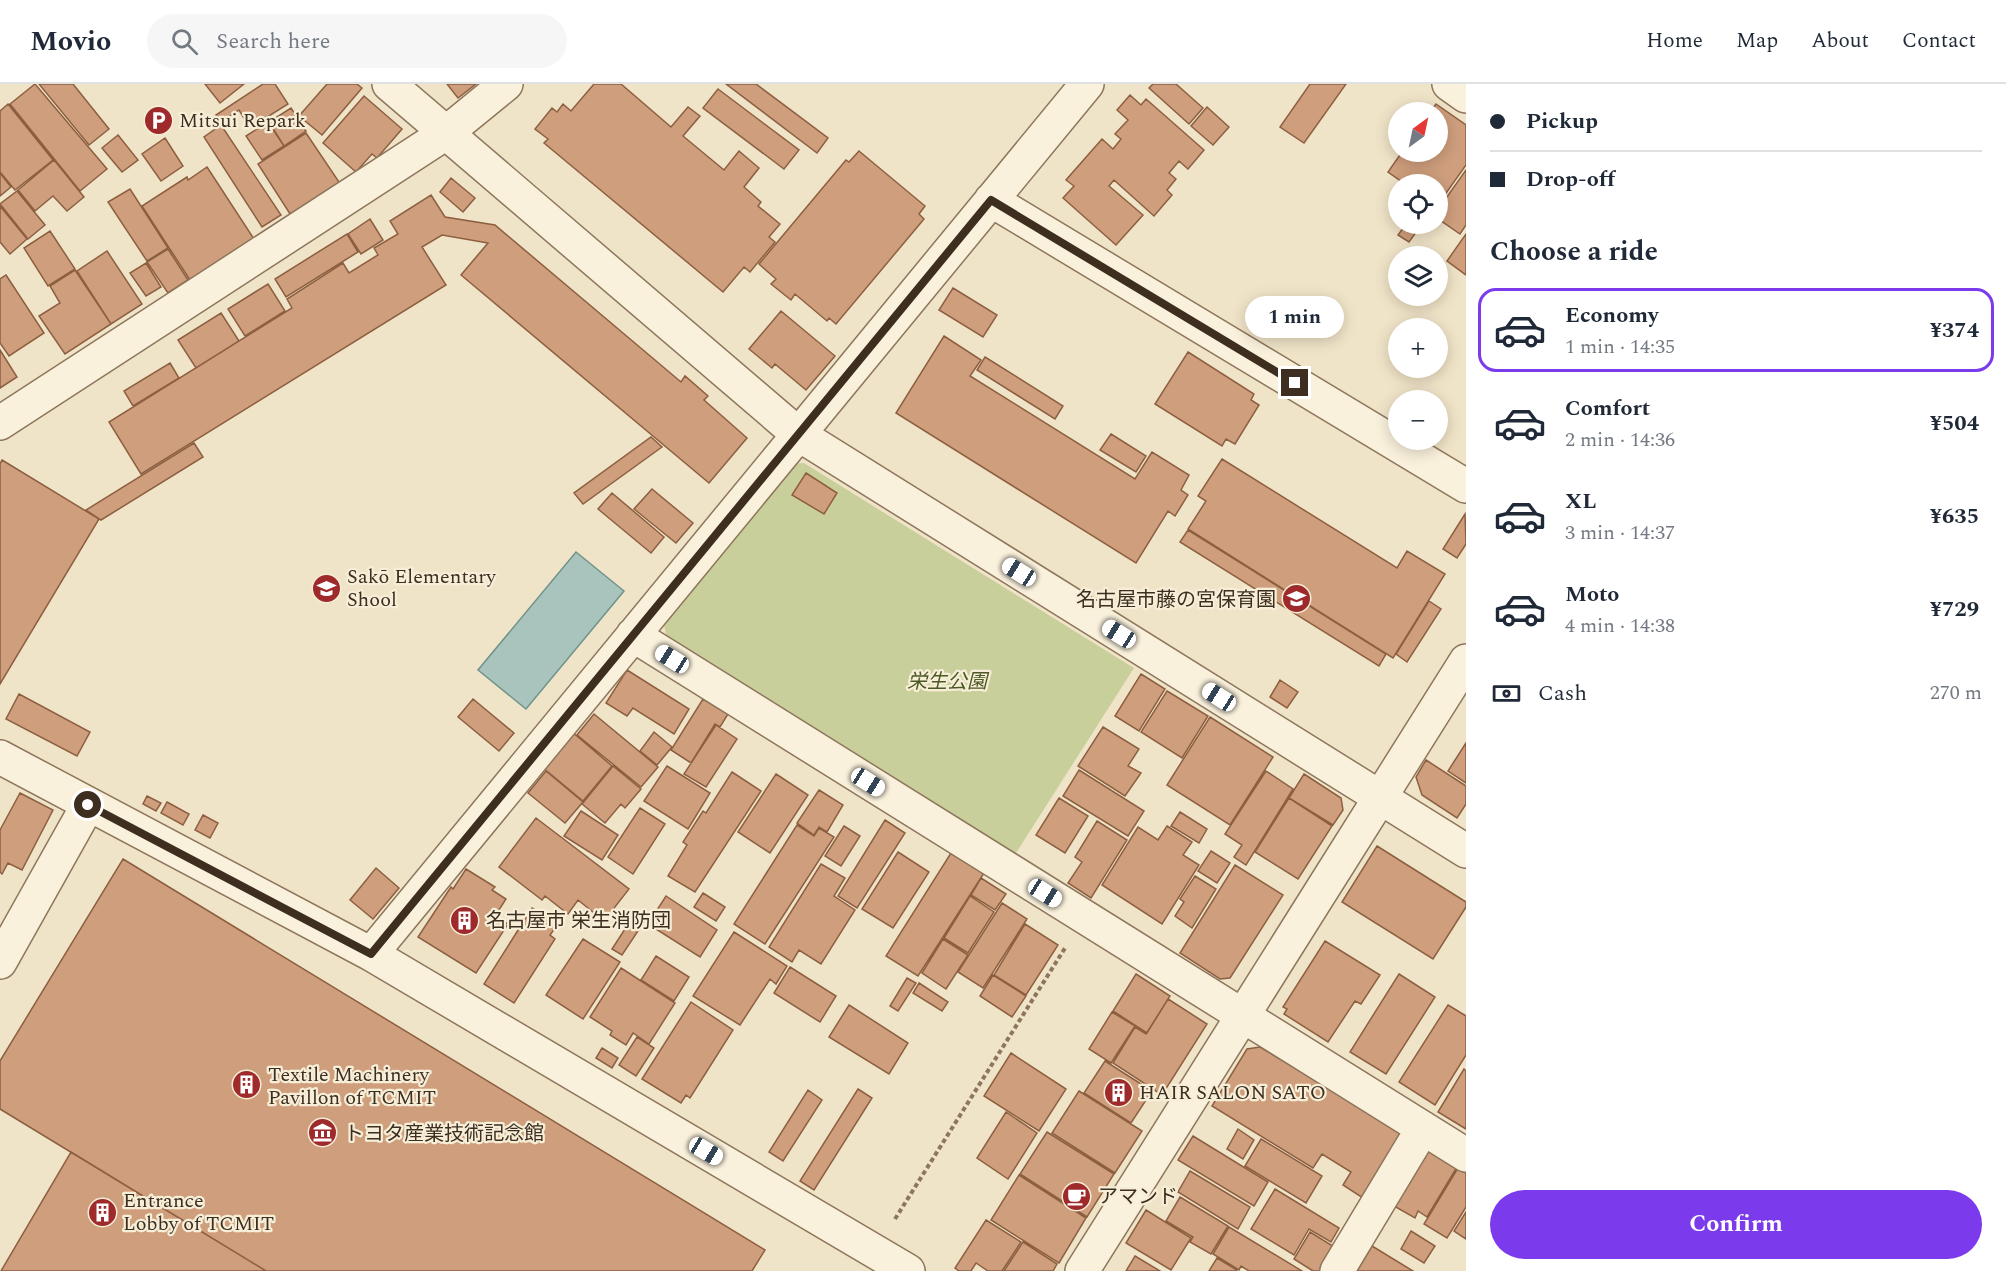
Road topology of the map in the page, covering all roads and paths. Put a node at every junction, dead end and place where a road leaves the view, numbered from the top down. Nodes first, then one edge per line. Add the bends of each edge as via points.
1 (389, 84) edge
2 (506, 84) edge
3 (1087, 84) edge
4 (1449, 84) edge
5 (1466, 96) edge
6 (446, 133) junction
7 (991, 200) junction
8 (0, 423) edge
9 (798, 434) junction
10 (1466, 486) edge
11 (633, 635) junction
12 (1466, 661) edge
13 (0, 757) edge
14 (1380, 797) junction
15 (88, 805) junction
16 (1466, 851) edge
17 (1084, 917) junction
18 (371, 954) junction
19 (0, 962) edge
20 (1242, 1016) junction
21 (1423, 1128) junction
22 (1466, 1155) edge
23 (875, 1251) junction
24 (908, 1271) edge
25 (1082, 1271) edge
26 (1337, 1271) edge

1 - 6 street
2 - 6 street
3 - 7 street
4 - 5 street
6 - 8 street
6 - 9 street
7 - 9 street
7 - 10 street
9 - 11 street
9 - 14 street
11 - 17 street
11 - 18 street
12 - 14 street
13 - 15 street
14 - 16 street
14 - 20 street
15 - 18 street
15 - 19 street
17 - 20 street
17 - 23 path
18 - 23 street
20 - 21 street
20 - 25 street
21 - 22 street
21 - 26 street
23 - 24 street

